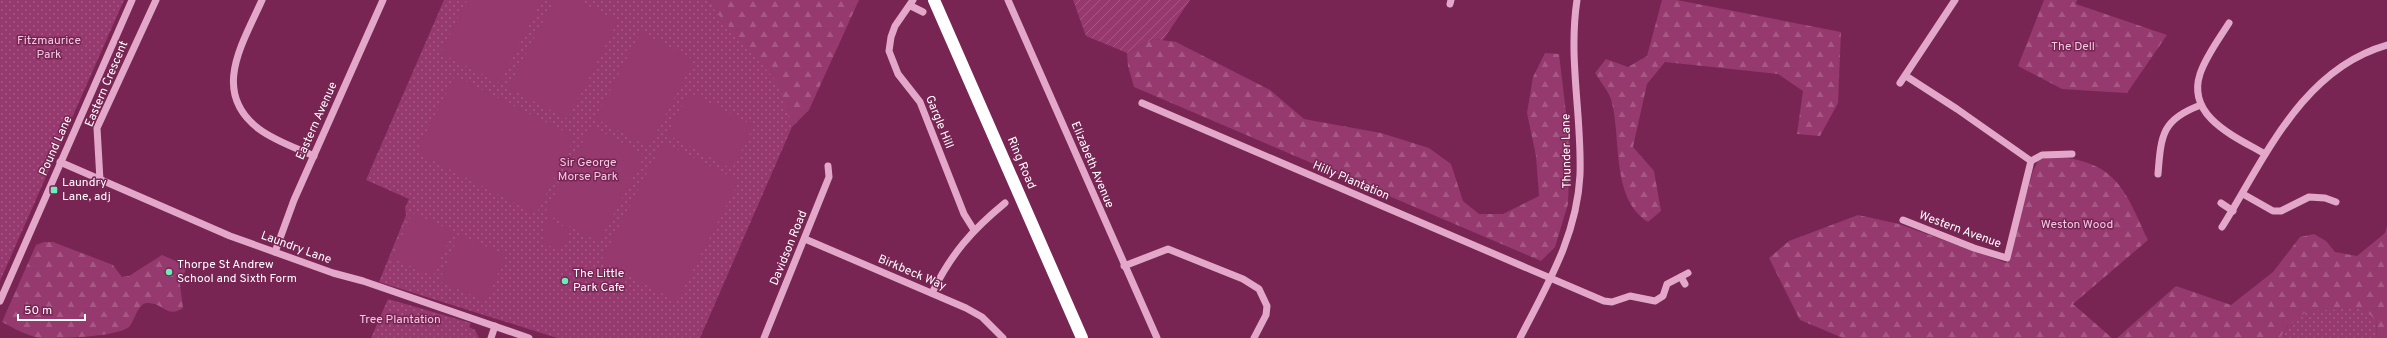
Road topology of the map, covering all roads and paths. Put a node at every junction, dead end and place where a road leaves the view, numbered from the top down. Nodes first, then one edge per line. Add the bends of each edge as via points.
1 (132, 0) edge
2 (156, 0) edge
3 (262, 0) edge
4 (383, 0) edge
5 (934, 0) edge
6 (1008, 0) edge
7 (1577, 0) edge
8 (1955, 0) edge
9 (912, 3) edge
10 (923, 12) dead end
11 (2229, 23) dead end
12 (2387, 45) edge
13 (1906, 76) junction
14 (1900, 83) dead end
15 (1142, 103) dead end
16 (2201, 105) junction
17 (2072, 154) dead end
18 (2265, 154) junction
19 (314, 156) junction
20 (2031, 161) junction
21 (60, 162) junction
22 (828, 166) dead end
23 (2158, 174) dead end
24 (100, 180) junction
25 (2243, 194) junction
26 (2336, 202) dead end
27 (1005, 203) dead end
28 (2221, 203) dead end
29 (2233, 210) junction
30 (1903, 220) dead end
31 (2222, 227) dead end
32 (974, 230) junction
33 (805, 239) junction
34 (275, 252) junction
35 (1124, 266) junction
36 (1688, 273) dead end
37 (1680, 277) junction
38 (1552, 279) junction
39 (1685, 284) dead end
40 (932, 294) junction
41 (0, 301) edge
42 (495, 326) junction
43 (491, 338) edge
44 (529, 338) edge
45 (764, 338) edge
46 (1003, 338) edge
47 (1082, 338) edge
48 (1157, 338) edge
49 (1254, 338) edge
50 (1520, 338) edge

1 - 21 street, Pound Lane
2 - 24 street, Eastern Crescent via 97,128
3 - 19 street via 234,66 232,79 238,104 258,129
4 - 19 street, Eastern Avenue
5 - 47 highway, Ring Road
6 - 35 street, Elizabeth Avenue
7 - 38 street, Thunder Lane via 1573,37 1580,145 1578,194 1565,248
8 - 13 street
9 - 10 street, Gargle Hill
9 - 32 street, Gargle Hill via 890,37 889,51 892,62 920,102 964,214
11 - 16 street via 2200,73 2198,93
12 - 18 street via 2364,52 2327,77 2299,104
13 - 14 street
13 - 20 street
15 - 38 street, Hilly Plantation
16 - 18 street via 2220,127
16 - 23 street via 2174,119 2166,128 2162,138
17 - 20 street via 2042,155
18 - 25 street
19 - 34 street, Eastern Avenue
20 - 30 street, Western Avenue via 2007,258
21 - 24 street, Laundry Lane
21 - 41 street, Pound Lane
22 - 33 street, Davidson Road via 829,177
24 - 34 street, Laundry Lane via 230,236
25 - 26 street via 2273,211 2281,211 2309,197 2326,198
25 - 29 street
27 - 32 street
28 - 29 street
29 - 31 street
32 - 40 street via 955,253
33 - 40 street, Birkbeck Way
33 - 45 street, Davidson Road
34 - 42 street, Laundry Lane
35 - 48 street, Elizabeth Avenue
35 - 49 street via 1168,249 1252,284 1263,296 1267,306 1263,323
36 - 37 street, Hilly Plantation
37 - 38 street, Hilly Plantation via 1667,284 1663,296 1655,301 1630,296 1612,302
37 - 39 street
38 - 50 street, Thunder Lane
40 - 46 street, Birkbeck Way via 982,317
42 - 43 street
42 - 44 street, Laundry Lane

